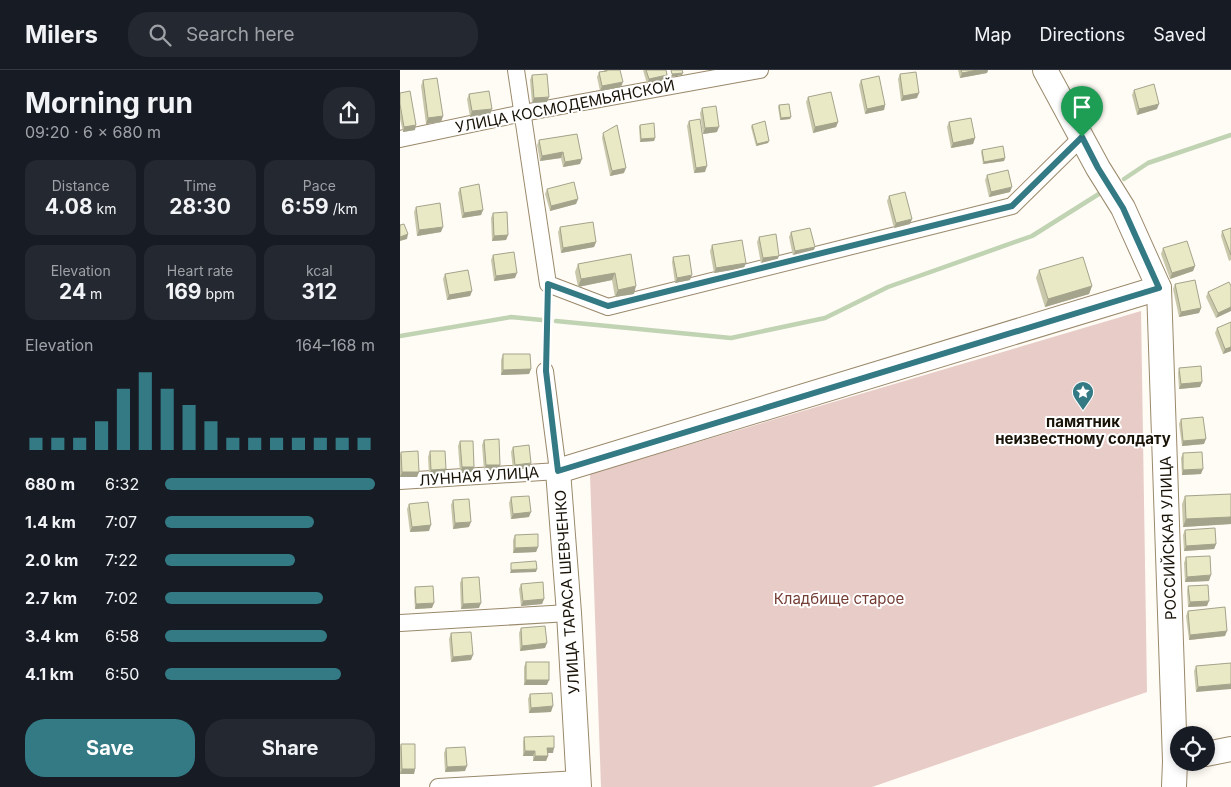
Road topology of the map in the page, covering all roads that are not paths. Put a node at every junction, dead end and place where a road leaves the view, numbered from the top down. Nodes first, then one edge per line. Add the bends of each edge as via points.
1 (516, 70) edge
2 (760, 70) edge
3 (1045, 70) edge
4 (523, 113) junction
5 (1082, 137) junction
6 (400, 139) edge
7 (1159, 288) junction
8 (546, 371) road end
9 (558, 471) junction
10 (400, 481) edge
11 (569, 613) junction
12 (400, 623) edge
13 (1176, 726) edge
14 (1231, 749) edge
15 (1215, 752) edge
16 (1176, 771) edge
17 (579, 783) edge
18 (438, 787) edge
19 (1174, 787) edge

1 - 4 street
2 - 4 street, УЛИЦА КОСМОДЕМЬЯНСКОЙ
3 - 5 street
4 - 5 street via 548,284 608,306 1012,206
4 - 6 street, УЛИЦА КОСМОДЕМЬЯНСКОЙ
5 - 7 street via 1123,208
7 - 9 street
7 - 13 street, РОССИЙСКАЯ УЛИЦА
8 - 9 street, УЛИЦА ТАРАСА ШЕВЧЕНКО
9 - 10 street, ЛУННАЯ УЛИЦА
9 - 11 street, УЛИЦА ТАРАСА ШЕВЧЕНКО
11 - 12 street
11 - 17 street, УЛИЦА ТАРАСА ШЕВЧЕНКО
14 - 15 street
16 - 19 street, РОССИЙСКАЯ УЛИЦА
17 - 18 street

